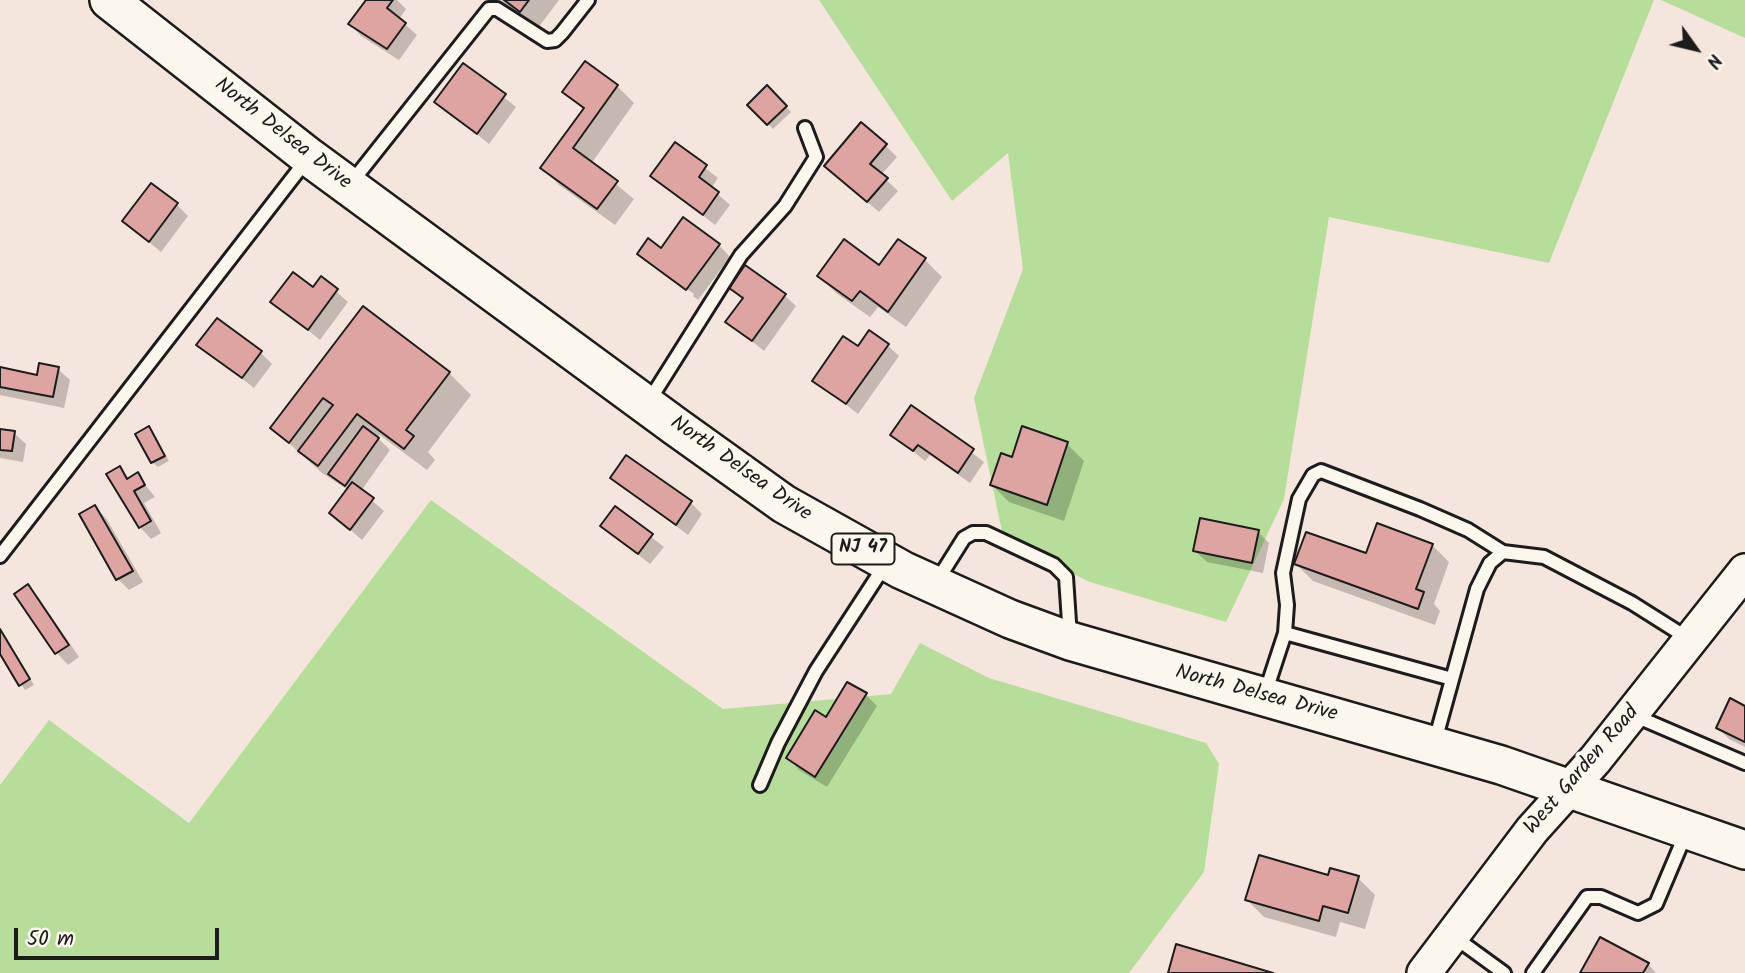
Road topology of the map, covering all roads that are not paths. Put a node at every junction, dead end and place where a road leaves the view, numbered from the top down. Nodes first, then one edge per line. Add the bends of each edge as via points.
1 (109, 0) edge
2 (588, 0) edge
3 (805, 128) dead end
4 (309, 157) junction
5 (348, 186) junction
6 (647, 404) junction
7 (1503, 552) junction
8 (0, 556) edge
9 (887, 562) junction
10 (1745, 571) edge
11 (934, 585) junction
12 (1285, 633) junction
13 (1070, 641) junction
14 (1692, 641) junction
15 (1452, 678) junction
16 (1265, 696) junction
17 (1633, 715) junction
18 (1434, 745) junction
19 (1745, 763) edge
20 (760, 785) dead end
21 (1570, 788) junction
22 (1688, 829) junction
23 (1745, 850) edge
24 (1452, 935) junction
25 (1424, 973) edge
26 (1504, 973) edge
27 (1533, 973) edge

1 - 4 main road, North Delsea Drive / NJ 47
2 - 5 lane via 555,40 547,41 497,9 489,9
3 - 6 lane via 816,157 785,206 741,255
4 - 5 main road, North Delsea Drive / NJ 47
4 - 8 lane
5 - 6 main road, North Delsea Drive / NJ 47
6 - 9 main road, North Delsea Drive / NJ 47 via 784,504
7 - 12 lane via 1456,525 1321,471 1306,485 1291,537 1283,573
7 - 14 lane via 1544,557
7 - 15 lane via 1490,563 1477,589
9 - 11 main road, North Delsea Drive / NJ 47
9 - 20 lane via 816,671
10 - 14 main road, West Garden Road
11 - 13 main road, North Delsea Drive / NJ 47
11 - 13 lane via 964,538 986,533 1054,565 1066,577
12 - 15 lane
12 - 16 lane
13 - 16 main road, North Delsea Drive / NJ 47
14 - 17 main road, West Garden Road
15 - 18 lane
16 - 18 main road, North Delsea Drive / NJ 47
17 - 19 lane
17 - 21 main road, West Garden Road
18 - 21 main road, North Delsea Drive / NJ 47
21 - 22 main road, North Delsea Drive / NJ 47
21 - 24 main road, West Garden Road
22 - 23 main road, North Delsea Drive / NJ 47
22 - 27 lane via 1656,904 1638,913 1601,897 1587,897
24 - 25 main road, West Garden Road
24 - 26 lane

